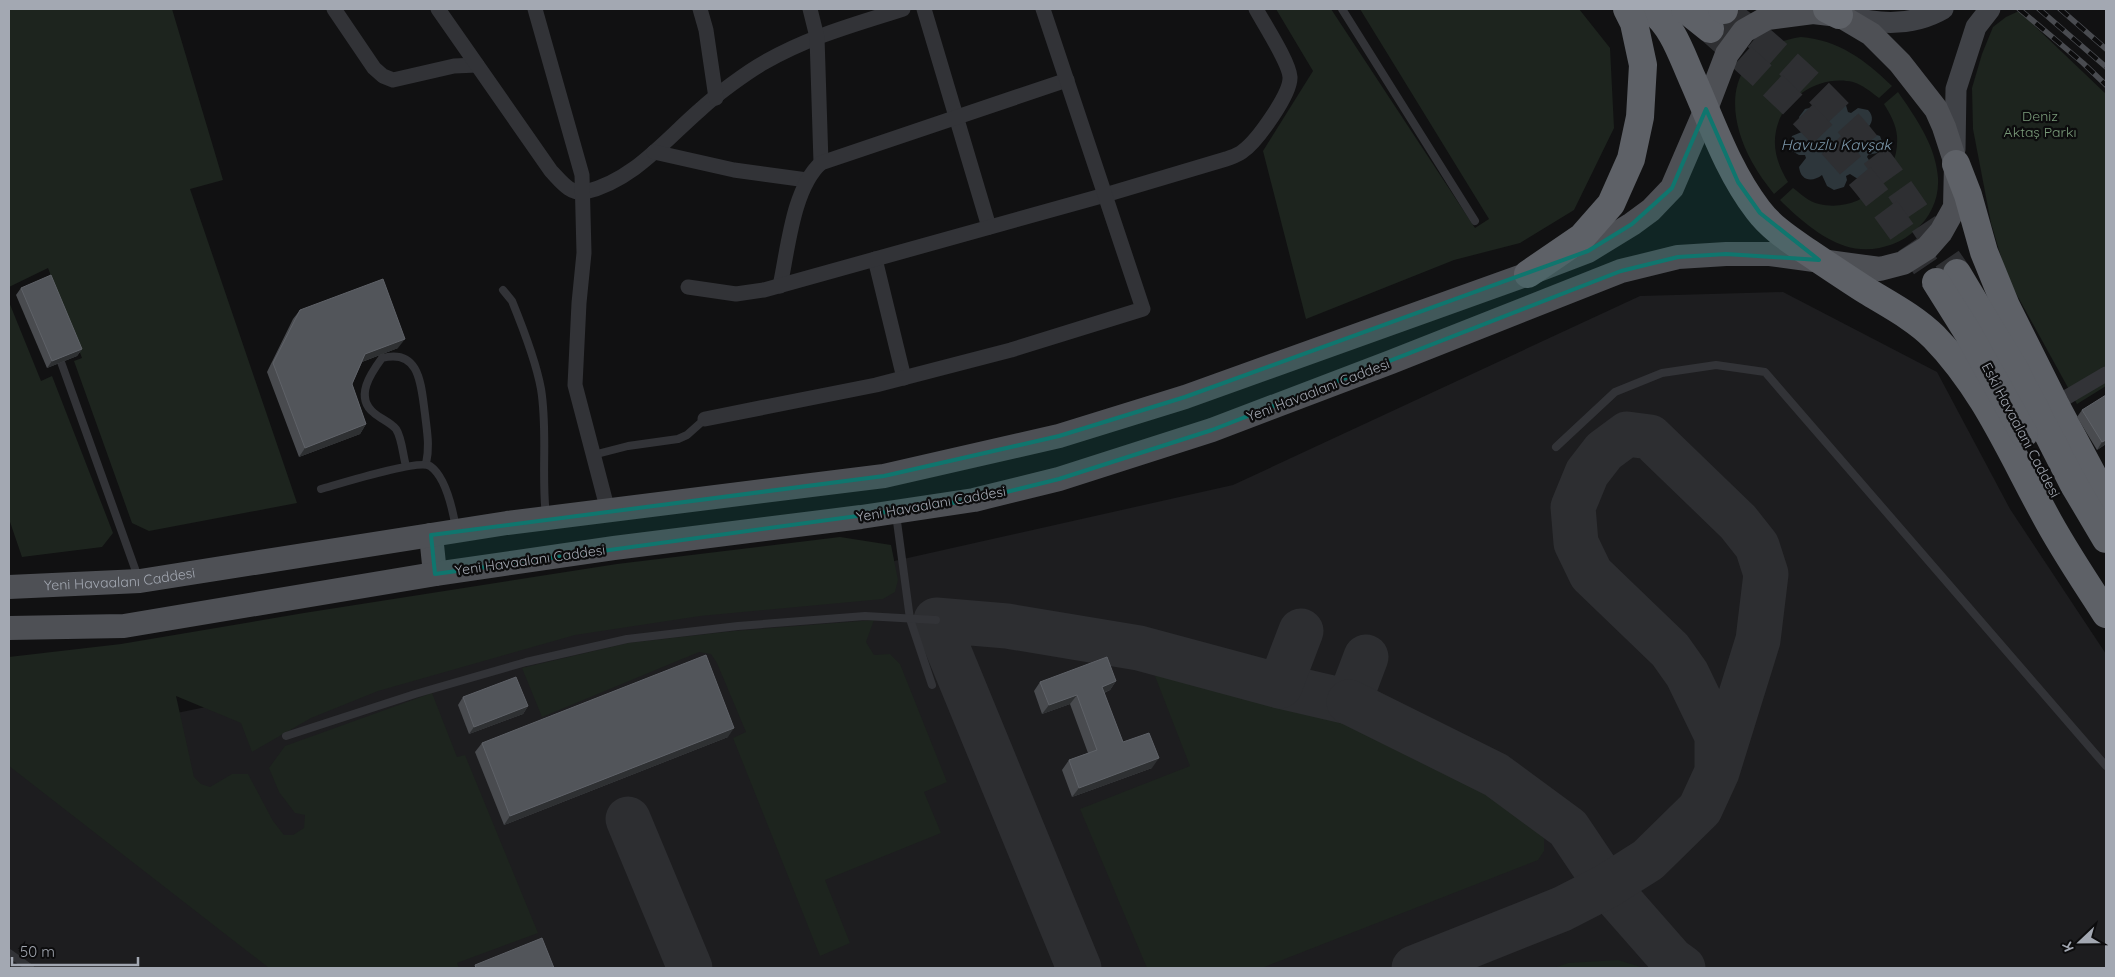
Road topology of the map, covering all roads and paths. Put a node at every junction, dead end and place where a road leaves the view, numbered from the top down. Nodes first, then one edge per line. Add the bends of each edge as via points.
1 (334, 9) edge
2 (438, 9) edge
3 (535, 9) edge
4 (700, 9) edge
5 (810, 9) edge
6 (903, 9) edge
7 (924, 9) edge
8 (1043, 9) edge
9 (1256, 9) edge
10 (1342, 9) edge
11 (1627, 9) edge
12 (1651, 9) edge
13 (1685, 9) edge
14 (1944, 9) edge
15 (1990, 9) edge
16 (1833, 12) edge
17 (1719, 16) tunnel mouth
18 (817, 37) junction
19 (477, 65) junction
20 (1067, 80) junction
21 (716, 98) junction
22 (1706, 109) junction
23 (956, 118) junction
24 (654, 152) junction
25 (821, 163) junction
26 (1956, 164) junction
27 (806, 180) junction
28 (583, 192) junction
29 (1105, 195) junction
30 (1475, 221) dead end
31 (989, 228) junction
32 (875, 259) junction
33 (1820, 260) junction
34 (1528, 274) junction
35 (780, 286) junction
36 (688, 287) dead end
37 (503, 290) dead end
38 (61, 362) edge
39 (2106, 374) edge
40 (904, 378) junction
41 (2054, 404) junction
42 (705, 419) joint
43 (1556, 447) dead end
44 (594, 455) junction
45 (426, 464) junction
46 (406, 466) junction
47 (321, 489) dead end
48 (2106, 500) edge
49 (608, 510) junction
50 (896, 512) junction
51 (546, 518) junction
52 (457, 531) junction
53 (431, 535) junction
54 (2106, 539) edge
55 (614, 548) junction
56 (435, 574) junction
57 (2106, 579) edge
58 (140, 581) junction
59 (9, 587) edge
60 (2106, 614) edge
61 (910, 619) junction
62 (936, 620) dead end
63 (9, 628) edge
64 (932, 685) dead end
65 (286, 736) dead end
66 (2106, 766) edge
67 (9, 953) edge
68 (30, 968) edge

1 - 19 street via 374,68 383,76 394,80 454,66
2 - 19 street
3 - 28 street via 582,175
4 - 21 street
5 - 18 street
6 - 18 street
7 - 23 street
8 - 20 street
9 - 29 street via 1284,60 1290,78 1286,94 1260,132 1243,151 1226,159
10 - 30 lane
11 - 34 highway via 1634,23 1642,65 1640,117 1631,159 1611,204 1582,237
12 - 22 highway via 1667,24 1677,42
13 - 17 highway
14 - 16 main road via 1925,18 1876,24
15 - 26 main road via 1976,28 1956,89
16 - 22 main road, Yeni Havaalanı Caddesi via 1768,18 1744,31 1727,54
16 - 26 main road, Yeni Havaalanı Caddesi via 1871,34 1900,64 1936,109
18 - 21 street via 765,62
18 - 25 street
19 - 28 street via 551,171 571,190
20 - 23 street
20 - 29 street
21 - 24 street
22 - 33 highway via 1738,182 1756,208 1780,233
22 - 34 main road, Yeni Havaalanı Caddesi via 1672,188 1651,210 1588,251
23 - 25 street
23 - 31 street
24 - 27 street via 734,170
24 - 28 street via 620,178
25 - 27 street
26 - 33 main road, Yeni Havaalanı Caddesi via 1955,207 1941,232 1927,248 1903,263 1880,269
26 - 41 highway via 1984,252 2006,306
27 - 35 street
28 - 44 street via 583,274 576,385
29 - 31 street
29 - 40 street via 1143,309 1011,350
31 - 32 street
32 - 35 street
32 - 40 street
33 - 50 main road, Yeni Havaalanı Caddesi via 1770,254 1726,254 1651,262 1212,430 1059,479 974,500
33 - 60 highway via 1909,317 1933,336 1968,376 1990,409 2045,515
34 - 49 main road, Yeni Havaalanı Caddesi via 1185,397 1059,436 884,476
35 - 36 street via 736,294
37 - 51 lane via 515,308 541,388
38 - 58 lane
39 - 41 street
40 - 42 street
41 - 48 highway
42 - 44 lane via 678,439
43 - 66 lane via 1615,392 1662,373 1716,365 1765,372
44 - 49 street
45 - 46 lane
45 - 46 lane via 429,438 422,384 409,361 393,356 382,358 367,380 365,396 372,412 390,423 398,433
45 - 52 lane via 434,470 447,493
46 - 47 lane
49 - 51 main road, Yeni Havaalanı Caddesi
49 - 55 main road
50 - 55 main road, Yeni Havaalanı Caddesi
50 - 61 lane
51 - 52 main road, Yeni Havaalanı Caddesi
52 - 53 main road, Yeni Havaalanı Caddesi
53 - 56 main road
53 - 58 main road, Yeni Havaalanı Caddesi
54 - 57 highway, Eski Havaalanı Caddesi via 2074,485 2015,370 1947,277 2066,515
55 - 56 main road, Yeni Havaalanı Caddesi
56 - 63 main road, Yeni Havaalanı Caddesi via 124,626
58 - 59 main road, Yeni Havaalanı Caddesi
61 - 62 lane
61 - 64 lane
61 - 65 lane via 865,616 627,639 526,662
67 - 68 lane

